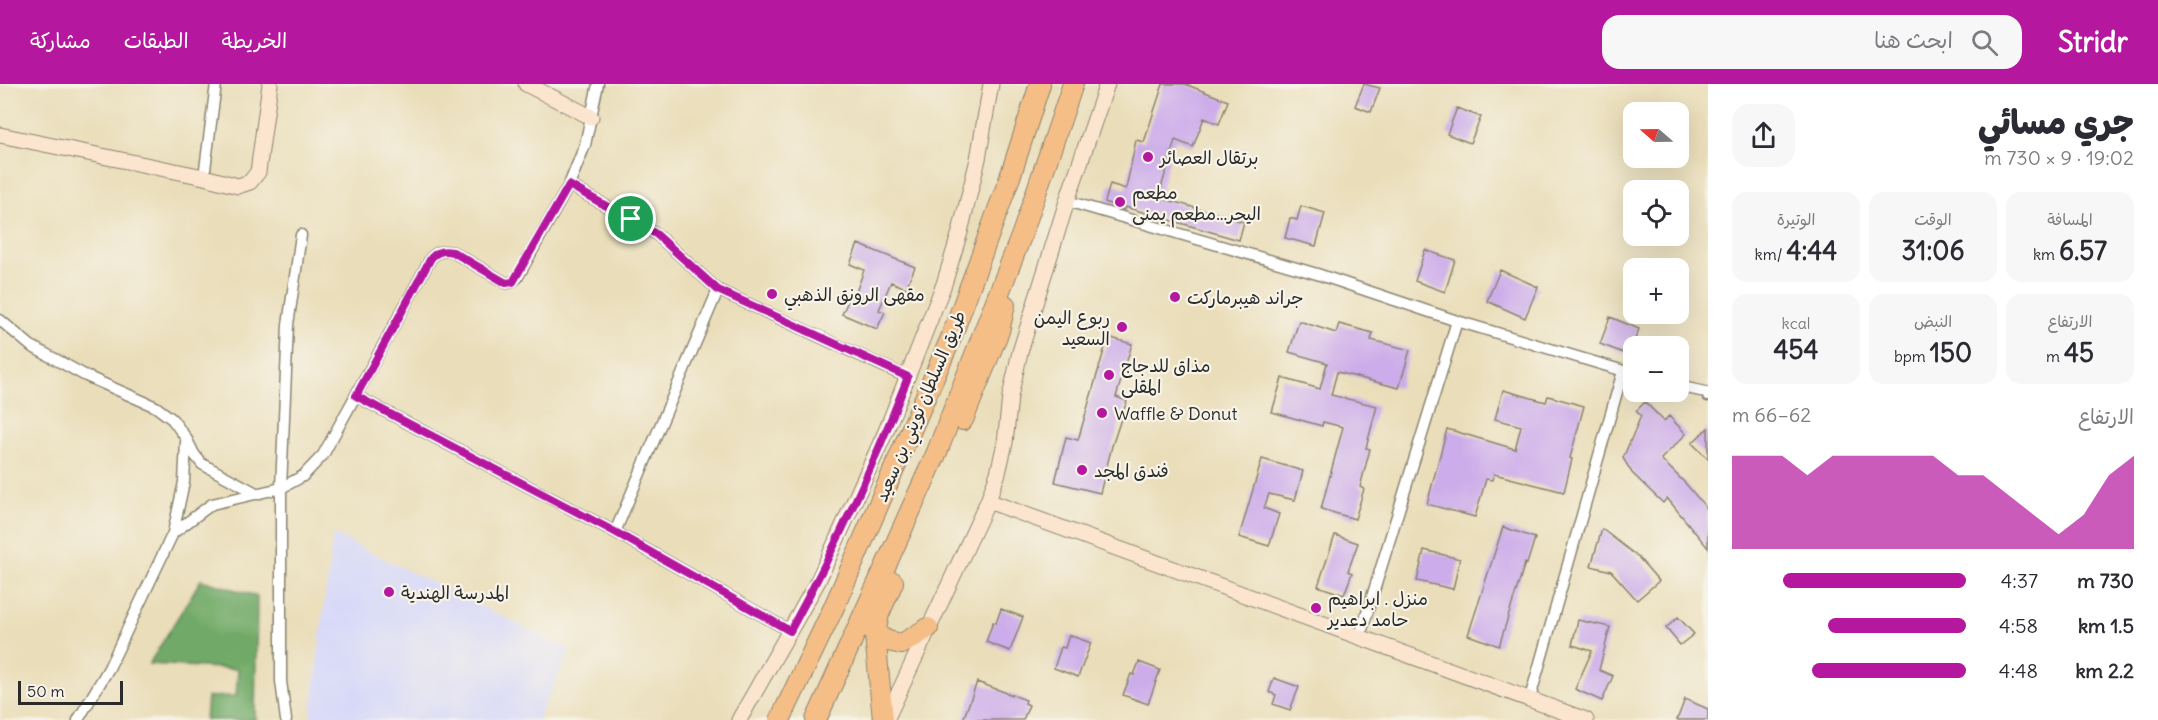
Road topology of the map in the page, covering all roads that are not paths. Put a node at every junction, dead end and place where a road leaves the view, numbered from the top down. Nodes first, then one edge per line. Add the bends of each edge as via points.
1 (216, 84) edge
2 (270, 84) edge
3 (526, 84) edge
4 (598, 84) edge
5 (991, 84) edge
6 (1040, 84) edge
7 (1073, 84) edge
8 (1107, 84) edge
9 (591, 117) junction
10 (0, 135) edge
11 (204, 177) junction
12 (569, 185) junction
13 (1067, 201) junction
14 (1022, 234) junction
15 (301, 235) dead end
16 (718, 290) junction
17 (0, 320) edge
18 (1457, 321) junction
19 (1623, 371) edge
20 (908, 377) junction
21 (1689, 388) edge
22 (1623, 390) edge
23 (356, 396) junction
24 (1708, 396) edge
25 (186, 438) junction
26 (281, 488) junction
27 (258, 494) junction
28 (987, 501) junction
29 (615, 532) junction
30 (173, 533) junction
31 (928, 628) junction
32 (790, 631) junction
33 (876, 634) junction
34 (1360, 636) junction
35 (1530, 698) junction
36 (78, 720) edge
37 (286, 720) edge
38 (739, 720) edge
39 (780, 720) edge
40 (816, 720) edge
41 (885, 720) edge
42 (1586, 720) edge

1 - 11 street
2 - 11 street via 258,172 250,182 238,186
3 - 9 street
4 - 9 street
5 - 20 street via 960,232
6 - 39 highway, طريق السلطان ثويني بن سعيد via 951,338 834,607
7 - 14 highway, طريق السلطان ثويني بن سعيد
8 - 13 street
9 - 12 street
10 - 11 street
12 - 16 street via 656,234
12 - 23 street via 513,282 506,283 453,252 437,252
13 - 18 street via 1317,274
13 - 28 street via 1020,352 1003,453
14 - 33 highway via 999,332 879,614
14 - 40 highway, طريق السلطان ثويني بن سعيد via 937,452
15 - 26 street via 288,325
16 - 20 street
16 - 29 street
17 - 25 street via 31,345 86,376 156,407 172,419
18 - 19 street
18 - 34 street
20 - 32 street via 865,482
21 - 24 street
22 - 35 street
23 - 26 street via 322,455 303,476
23 - 29 street
25 - 27 street via 202,464
25 - 30 street via 184,482
26 - 27 street
26 - 37 street via 281,681
27 - 30 street via 212,504
28 - 31 street
28 - 34 street
29 - 32 street
30 - 36 street via 109,668
31 - 33 highway via 902,644
31 - 41 street
32 - 38 street
33 - 41 highway
34 - 35 street
35 - 42 street

